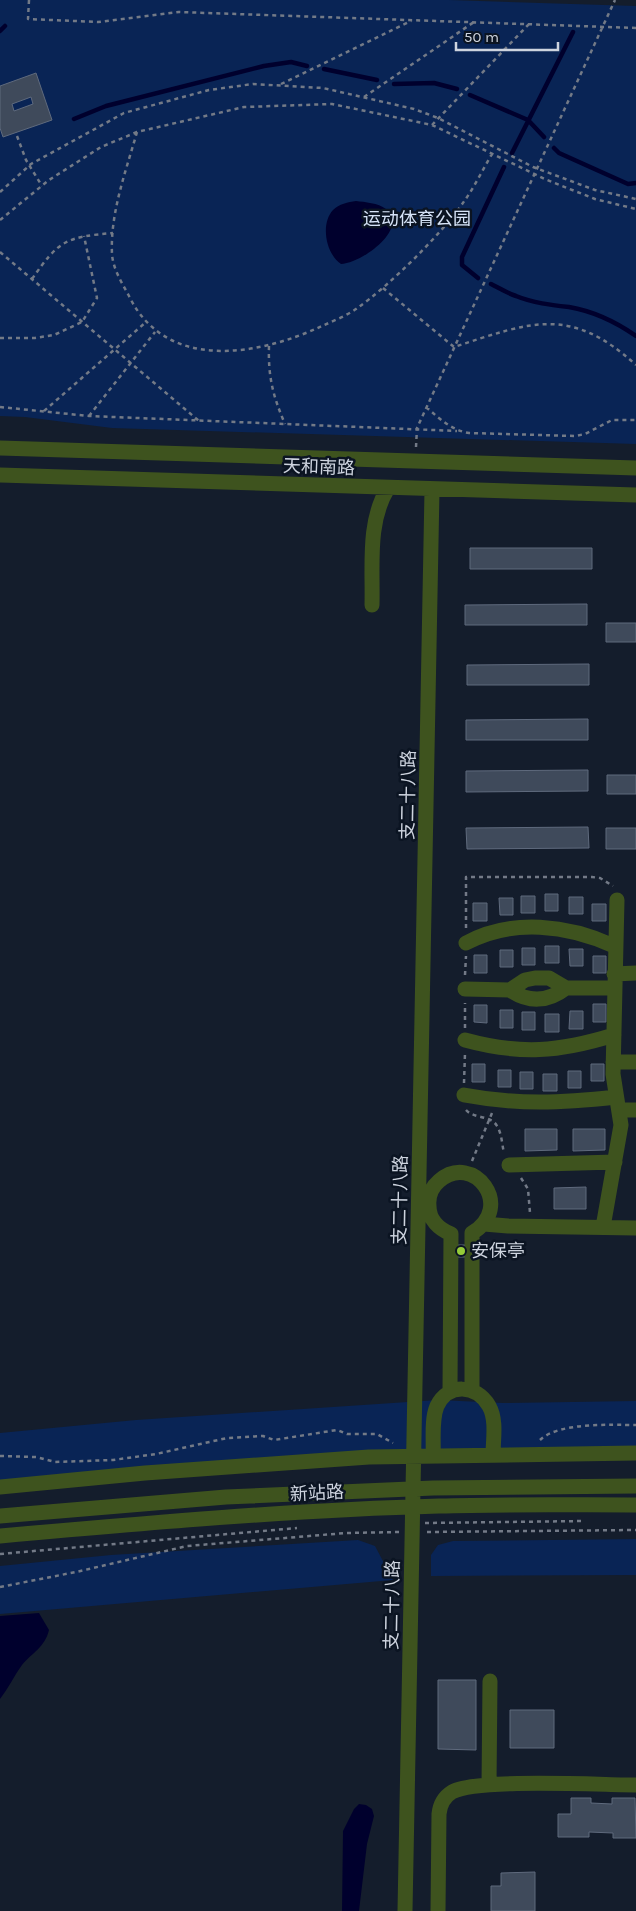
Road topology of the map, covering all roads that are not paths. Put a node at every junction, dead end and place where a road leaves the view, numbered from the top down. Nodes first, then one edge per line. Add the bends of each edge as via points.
1 (0, 448) edge
2 (636, 468) edge
3 (0, 475) edge
4 (388, 488) junction
5 (432, 490) junction
6 (636, 495) edge
7 (372, 605) dead end
8 (617, 900) road end
9 (466, 943) dead end
10 (614, 946) junction
11 (636, 973) edge
12 (614, 981) junction
13 (566, 988) junction
14 (465, 990) dead end
15 (510, 990) junction
16 (614, 1035) junction
17 (465, 1040) dead end
18 (613, 1062) junction
19 (636, 1062) edge
20 (464, 1094) dead end
21 (617, 1103) junction
22 (636, 1110) edge
23 (615, 1162) junction
24 (509, 1164) dead end
25 (484, 1224) junction
26 (603, 1227) junction
27 (636, 1228) edge
28 (472, 1233) junction
29 (452, 1234) junction
30 (451, 1269) junction
31 (472, 1269) junction
32 (451, 1323) junction
33 (472, 1323) junction
34 (450, 1390) junction
35 (472, 1390) junction
36 (636, 1453) edge
37 (493, 1455) junction
38 (410, 1456) junction
39 (433, 1456) junction
40 (636, 1486) edge
41 (0, 1487) edge
42 (413, 1489) junction
43 (636, 1505) edge
44 (413, 1507) junction
45 (0, 1516) edge
46 (0, 1536) edge
47 (490, 1681) dead end
48 (489, 1785) junction
49 (636, 1785) edge
50 (405, 1911) edge
51 (438, 1911) edge

1 - 2 street, 天和南路
3 - 4 street, 天和南路
4 - 5 street, 天和南路
4 - 7 street via 373,529
5 - 6 street, 天和南路
5 - 38 street, 支二十八路
8 - 10 street
9 - 10 street via 505,929 543,928 572,930
10 - 12 street
11 - 12 street
12 - 13 street
12 - 16 street
13 - 15 street via 556,996 533,1000
13 - 15 street via 549,978 535,978 525,980
14 - 15 street
16 - 17 street via 548,1050 501,1048
16 - 18 street
18 - 19 street
18 - 21 street
20 - 21 street via 502,1102
21 - 22 street
21 - 23 street via 621,1125
23 - 24 street
23 - 26 street
25 - 26 street
25 - 28 street
25 - 29 street via 491,1208 488,1190 478,1178 452,1174 436,1183 429,1196 431,1216 436,1224
26 - 27 street
28 - 29 street
28 - 31 street
29 - 30 street
30 - 31 street
30 - 32 street
31 - 33 street
32 - 33 street
32 - 34 street
33 - 35 street
34 - 35 street
34 - 39 street via 434,1414
35 - 37 street via 489,1406 493,1418
36 - 37 street
37 - 39 street
38 - 39 street
38 - 41 street via 154,1472
38 - 42 street, 支二十八路
40 - 42 street, 新站路
42 - 44 street, 支二十八路
42 - 45 street, 新站路 via 226,1497
43 - 44 street, 新站路
44 - 46 street, 新站路 via 185,1519
44 - 50 street, 支二十八路
47 - 48 street
48 - 49 street
48 - 51 street via 452,1792 440,1805

